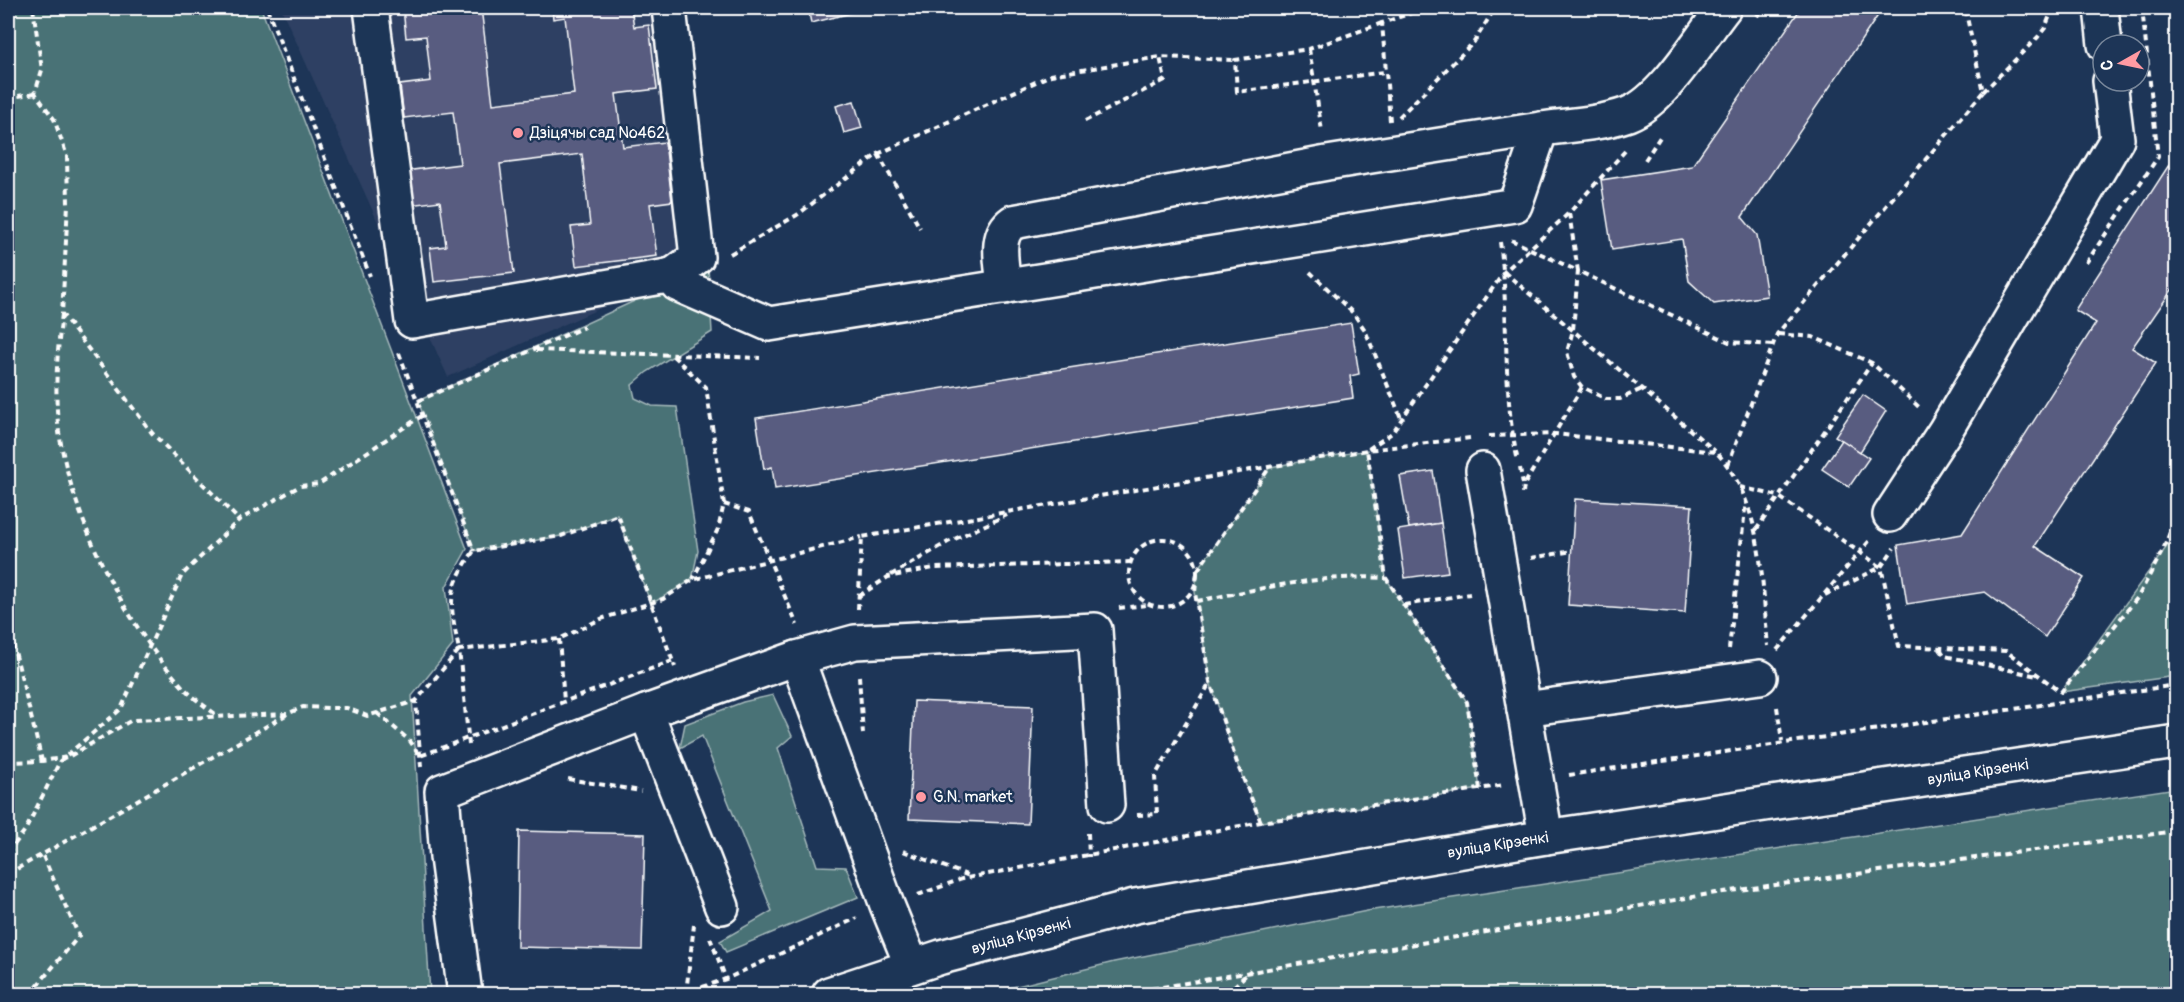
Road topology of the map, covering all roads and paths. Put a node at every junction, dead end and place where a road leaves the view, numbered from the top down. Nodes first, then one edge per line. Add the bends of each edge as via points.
1 (33, 8) edge
2 (267, 8) edge
3 (370, 8) edge
4 (669, 8) edge
5 (1426, 8) edge
6 (1495, 8) edge
7 (1724, 8) edge
8 (1965, 8) edge
9 (2053, 8) edge
10 (2101, 8) edge
11 (1382, 23) junction
12 (2104, 33) edge
13 (1309, 49) junction
14 (1160, 57) junction
15 (1235, 60) junction
16 (1385, 72) junction
17 (1313, 82) junction
18 (1983, 92) junction
19 (34, 93) junction
20 (2111, 93) edge
21 (8, 98) edge
22 (1085, 121) dead end
23 (1541, 129) junction
24 (1632, 144) dead end
25 (878, 154) junction
26 (1327, 163) junction
27 (1569, 213) junction
28 (920, 228) dead end
29 (1530, 249) junction
30 (728, 255) dead end
31 (1305, 267) dead end
32 (1504, 272) junction
33 (1578, 272) junction
34 (671, 275) junction
35 (372, 281) dead end
36 (1004, 287) junction
37 (62, 314) junction
38 (590, 325) dead end
39 (1573, 330) junction
40 (1777, 334) junction
41 (1773, 345) junction
42 (397, 346) dead end
43 (536, 350) junction
44 (673, 356) junction
45 (751, 359) dead end
46 (1872, 363) junction
47 (1582, 387) junction
48 (1642, 389) junction
49 (418, 401) junction
50 (423, 415) junction
51 (1401, 418) junction
52 (1945, 431) junction
53 (1511, 433) junction
54 (1556, 434) junction
55 (1367, 450) junction
56 (1716, 452) junction
57 (1728, 465) junction
58 (1270, 467) junction
59 (1483, 470) dead end
60 (1524, 485) junction
61 (1740, 487) junction
62 (1523, 496) dead end
63 (1778, 496) junction
64 (1746, 497) junction
65 (724, 504) junction
66 (1012, 513) junction
67 (1890, 515) joint
68 (2176, 517) edge
69 (239, 520) junction
70 (1755, 530) junction
71 (862, 537) junction
72 (1572, 551) dead end
73 (1860, 553) junction
74 (769, 560) junction
75 (1130, 562) junction
76 (1881, 567) junction
77 (1197, 571) junction
78 (888, 577) junction
79 (1386, 578) junction
80 (692, 580) junction
81 (1196, 582) junction
82 (1504, 588) junction
83 (1825, 595) junction
84 (859, 596) junction
85 (1197, 601) junction
86 (651, 604) junction
87 (1148, 604) junction
88 (1404, 605) junction
89 (1109, 609) dead end
90 (8, 623) edge
91 (559, 639) junction
92 (855, 642) junction
93 (151, 644) junction
94 (1939, 648) junction
95 (1729, 651) dead end
96 (672, 661) junction
97 (1766, 661) junction
98 (804, 666) junction
99 (871, 674) dead end
100 (859, 676) junction
101 (2039, 676) junction
102 (1210, 682) junction
103 (2176, 684) edge
104 (2061, 692) junction
105 (688, 695) junction
106 (2062, 700) junction
107 (416, 701) dead end
108 (564, 702) junction
109 (1777, 706) dead end
110 (1524, 709) junction
111 (646, 712) junction
112 (377, 713) junction
113 (287, 714) junction
114 (218, 716) junction
115 (863, 735) dead end
116 (469, 738) junction
117 (1782, 741) junction
118 (2176, 742) edge
119 (64, 757) junction
120 (42, 761) junction
121 (8, 762) edge
122 (576, 775) dead end
123 (567, 778) junction
124 (468, 779) junction
125 (1536, 780) junction
126 (556, 783) dead end
127 (1480, 789) junction
128 (649, 792) dead end
129 (1109, 816) junction
130 (1261, 822) junction
131 (2176, 831) edge
132 (1546, 837) junction
133 (901, 850) dead end
134 (8, 853) edge
135 (42, 854) junction
136 (1089, 857) junction
137 (8, 874) edge
138 (973, 877) junction
139 (887, 905) junction
140 (708, 917) junction
141 (912, 966) junction
142 (1251, 970) junction
143 (726, 979) junction
144 (8, 991) edge
145 (21, 994) edge
146 (30, 994) edge
147 (465, 994) edge
148 (684, 994) edge
149 (829, 994) edge
150 (1121, 994) edge
151 (1226, 994) edge

1 - 19 path via 42,70
2 - 35 path
3 - 34 street via 412,321
4 - 34 street via 697,257
5 - 11 path
6 - 16 path via 1474,42 1391,125
7 - 23 street via 1656,97 1630,113 1602,122
8 - 18 path
9 - 18 path via 2038,37
10 - 12 street
11 - 13 path
11 - 16 path
13 - 15 path
13 - 17 path
14 - 15 path
14 - 22 path via 1165,80
14 - 25 path via 1051,75
15 - 17 path via 1237,92
16 - 17 path
17 - 26 path
18 - 40 path
19 - 21 path
19 - 37 path via 54,118 67,156
20 - 52 street via 2117,139
23 - 26 street
23 - 36 street via 1515,204
24 - 27 path
25 - 28 path
25 - 30 path via 797,215
26 - 36 street via 1013,222 1003,229 1001,237
27 - 29 path
27 - 33 path
29 - 32 path
29 - 32 path via 1499,235
29 - 33 path
31 - 51 path via 1353,313 1365,330
32 - 39 path
32 - 51 path
32 - 53 path
33 - 39 path
33 - 41 path via 1729,342
34 - 36 street via 677,284 769,324
37 - 69 path via 152,433
37 - 93 path via 56,360 59,431 76,502 87,533 127,610
38 - 43 path
39 - 47 path via 1568,365
39 - 48 path
40 - 41 path
40 - 46 path via 1813,337
41 - 57 path
42 - 49 path
43 - 44 path
43 - 49 path
44 - 45 path
44 - 65 path via 706,387
46 - 52 path
46 - 63 path
47 - 48 path via 1606,399 1620,399
47 - 54 path
48 - 56 path
49 - 50 path
50 - 69 path via 319,484 300,486
50 - 86 path via 474,551 561,536 618,515
51 - 55 path via 1392,433
52 - 67 street
53 - 54 path
53 - 55 path
53 - 60 path
54 - 56 path
54 - 60 path
55 - 58 path
55 - 79 path
56 - 57 path
57 - 61 path
58 - 66 path
58 - 77 path
59 - 82 street
60 - 62 path
61 - 63 path
61 - 64 path
63 - 70 path
63 - 73 path
64 - 70 path
64 - 95 path
65 - 74 path via 748,512
65 - 80 path via 718,529
66 - 71 path
66 - 78 path
67 - 73 path
68 - 104 path via 2138,597
69 - 93 path via 182,575
70 - 97 path
71 - 74 path
71 - 84 path
72 - 82 path via 1523,559 1527,584
73 - 76 path
73 - 83 path
74 - 80 path
74 - 98 path
75 - 77 path via 1144,544 1167,539 1188,549
75 - 78 path via 934,568
75 - 87 path via 1133,591
76 - 83 path
76 - 94 path via 1899,646
77 - 81 path
78 - 84 path
79 - 85 path via 1352,576 1294,583
79 - 88 path
80 - 86 path via 681,590
81 - 85 path
81 - 87 path via 1193,591 1178,604
82 - 88 path
82 - 110 street
83 - 97 path
84 - 92 path
85 - 102 path
86 - 91 path via 602,619
86 - 96 path
87 - 89 path
88 - 127 path via 1467,702
90 - 120 path
91 - 108 path
91 - 116 path via 459,650
92 - 98 street
92 - 100 path
92 - 129 street via 1095,630
93 - 114 path via 183,687
93 - 119 path via 121,709
94 - 101 path via 1945,656
94 - 101 path via 2006,651
96 - 105 path
96 - 108 path
97 - 110 street
98 - 100 path
98 - 105 street
98 - 139 street
99 - 100 path
100 - 115 path
101 - 104 path
102 - 129 path via 1155,776 1157,814
102 - 130 path
103 - 106 path
104 - 106 path
105 - 111 street
106 - 117 path
107 - 112 path
108 - 116 path
109 - 117 path
110 - 125 street
111 - 124 street
111 - 140 street
112 - 113 path via 367,716 347,708 303,707
112 - 116 path via 410,741 420,756
113 - 114 path
113 - 135 path
114 - 119 path via 132,720
116 - 124 path
117 - 125 path
118 - 132 street, вуліца Кірэенкі
119 - 120 path
119 - 134 path via 26,830
120 - 121 path
122 - 123 path
123 - 126 path
123 - 128 path
124 - 147 street via 442,791
125 - 127 path
125 - 132 street
127 - 130 path
129 - 136 path
130 - 136 path
131 - 142 path via 1716,893
132 - 141 street, вуліца Кірэенкі via 1135,906
133 - 138 path
135 - 137 path
135 - 146 path via 79,936
136 - 138 path
138 - 139 path
139 - 141 street
139 - 143 path
140 - 143 path
140 - 148 path
141 - 149 street, вуліца Кірэенкі
142 - 150 path
142 - 151 path
143 - 148 path
144 - 145 path

